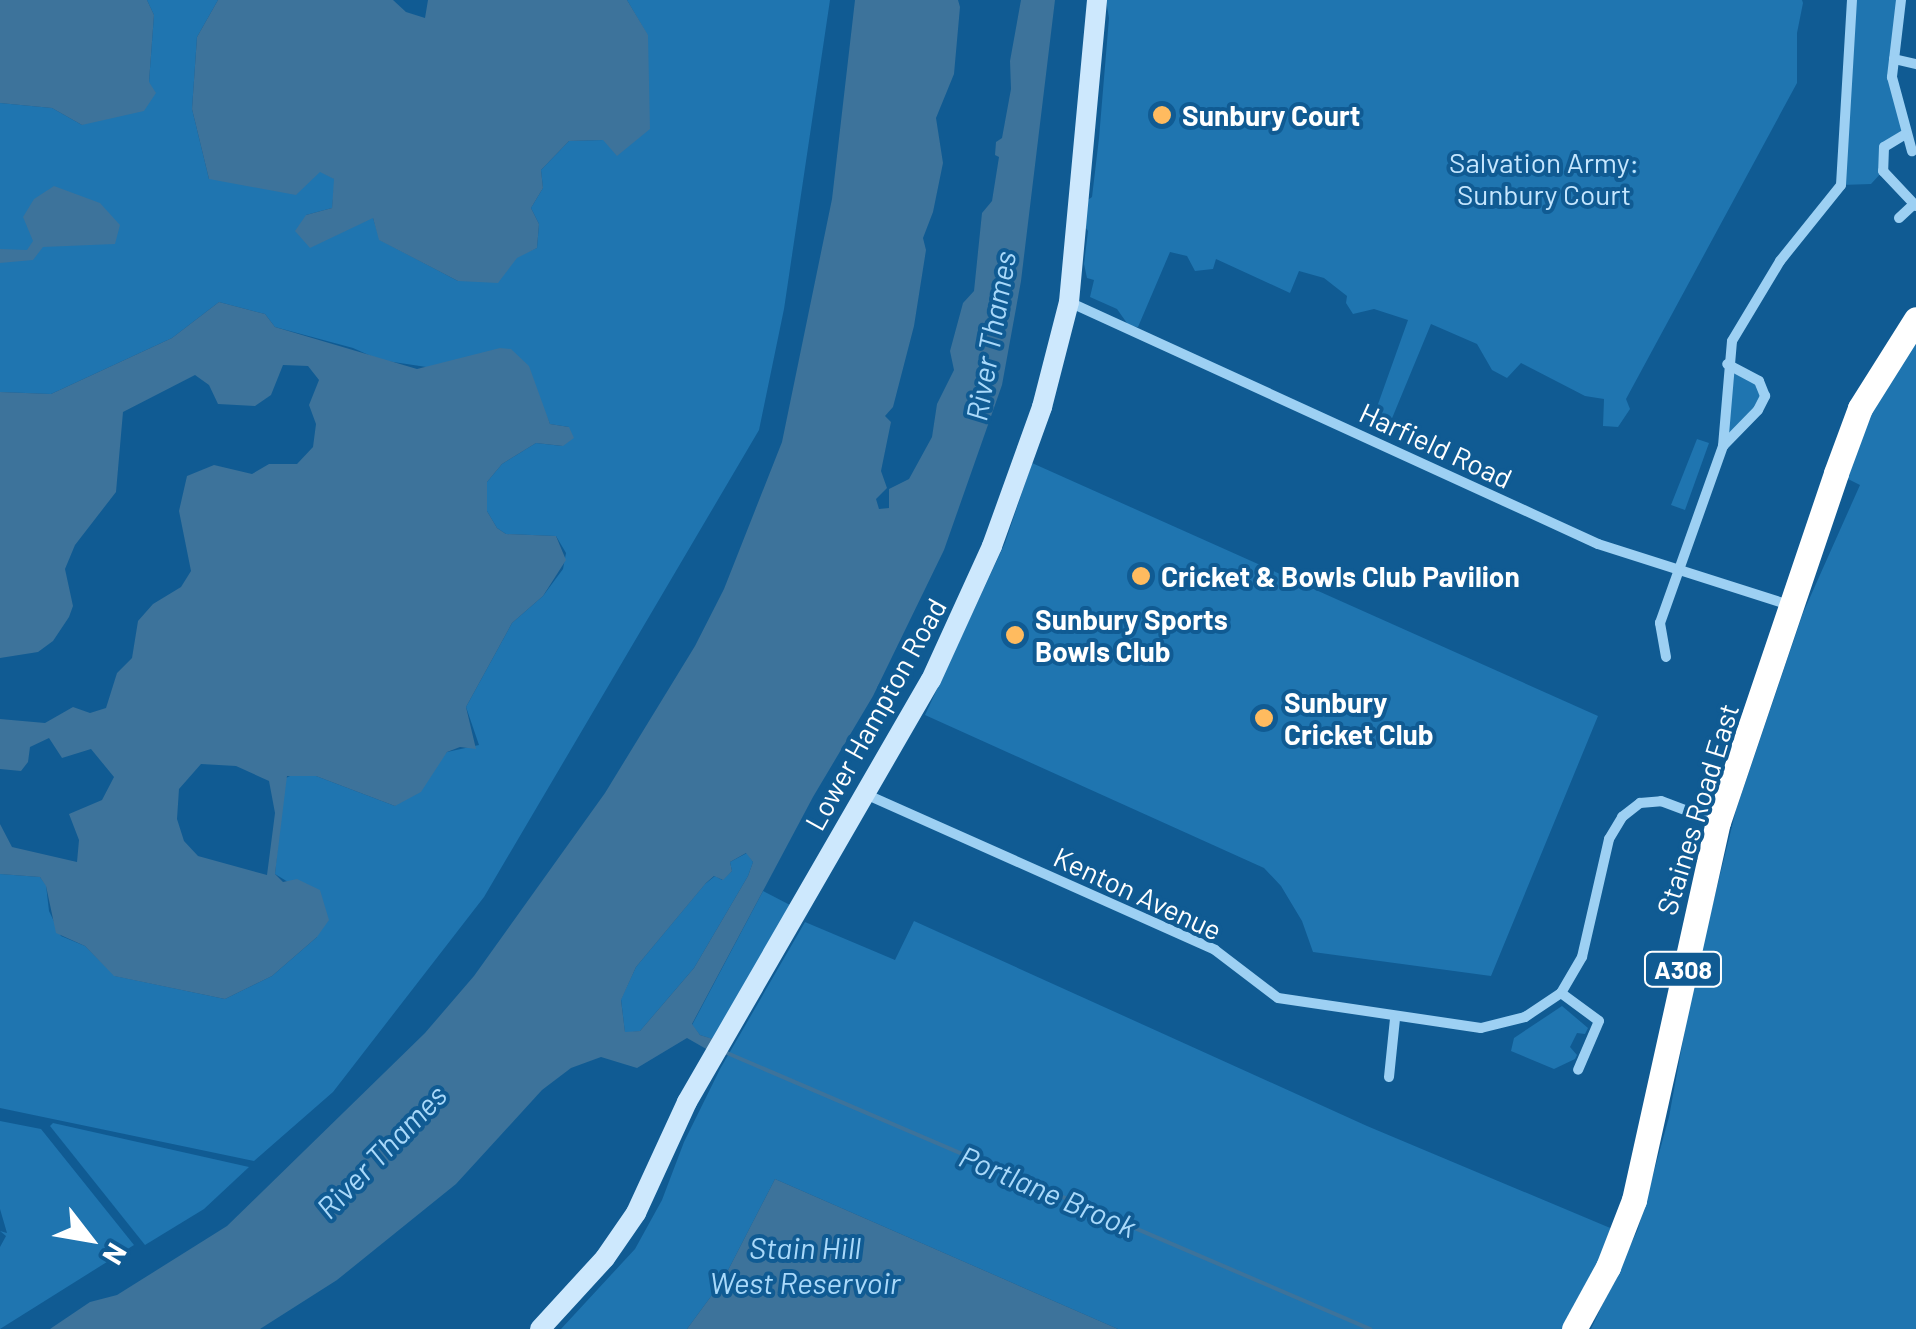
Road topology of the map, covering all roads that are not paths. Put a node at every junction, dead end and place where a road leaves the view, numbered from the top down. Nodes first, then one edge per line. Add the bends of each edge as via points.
1 (1096, 0) edge
2 (1852, 0) edge
3 (1901, 0) edge
4 (1894, 59) junction
5 (1916, 64) edge
6 (1904, 134) junction
7 (1912, 151) dead end
8 (1914, 206) edge
9 (1899, 218) dead end
10 (1069, 302) junction
11 (1916, 320) edge
12 (1727, 364) junction
13 (1723, 446) junction
14 (1677, 572) junction
15 (1793, 606) junction
16 (1666, 657) dead end
17 (863, 793) junction
18 (1718, 822) junction
19 (1561, 993) junction
20 (1395, 1018) junction
21 (1578, 1070) dead end
22 (1389, 1077) dead end
23 (540, 1329) edge
24 (1574, 1329) edge

1 - 10 street, Lower Hampton Road
2 - 12 street via 1841,186 1753,299
3 - 4 street
4 - 5 street
4 - 6 street
6 - 7 street
6 - 8 street via 1884,146 1883,171
8 - 9 street
10 - 14 street, Harfield Road via 1523,511
10 - 17 street, Lower Hampton Road via 1042,407 992,546 931,680
11 - 15 highway, Staines Road East / A308 via 1860,408
12 - 13 street
12 - 13 street via 1759,381 1765,396
13 - 14 street
14 - 15 street, Harfield Road
14 - 16 street via 1660,623
15 - 18 highway, Staines Road East / A308
17 - 20 street, Kenton Avenue via 1215,950 1278,998
17 - 23 street, Lower Hampton Road via 676,1123 630,1222
18 - 19 street via 1661,801 1640,803 1622,816 1609,839 1582,957
18 - 24 highway, Staines Road East / A308 via 1634,1200
19 - 20 street, Kenton Avenue via 1502,1026
19 - 21 street via 1599,1021
20 - 22 street

